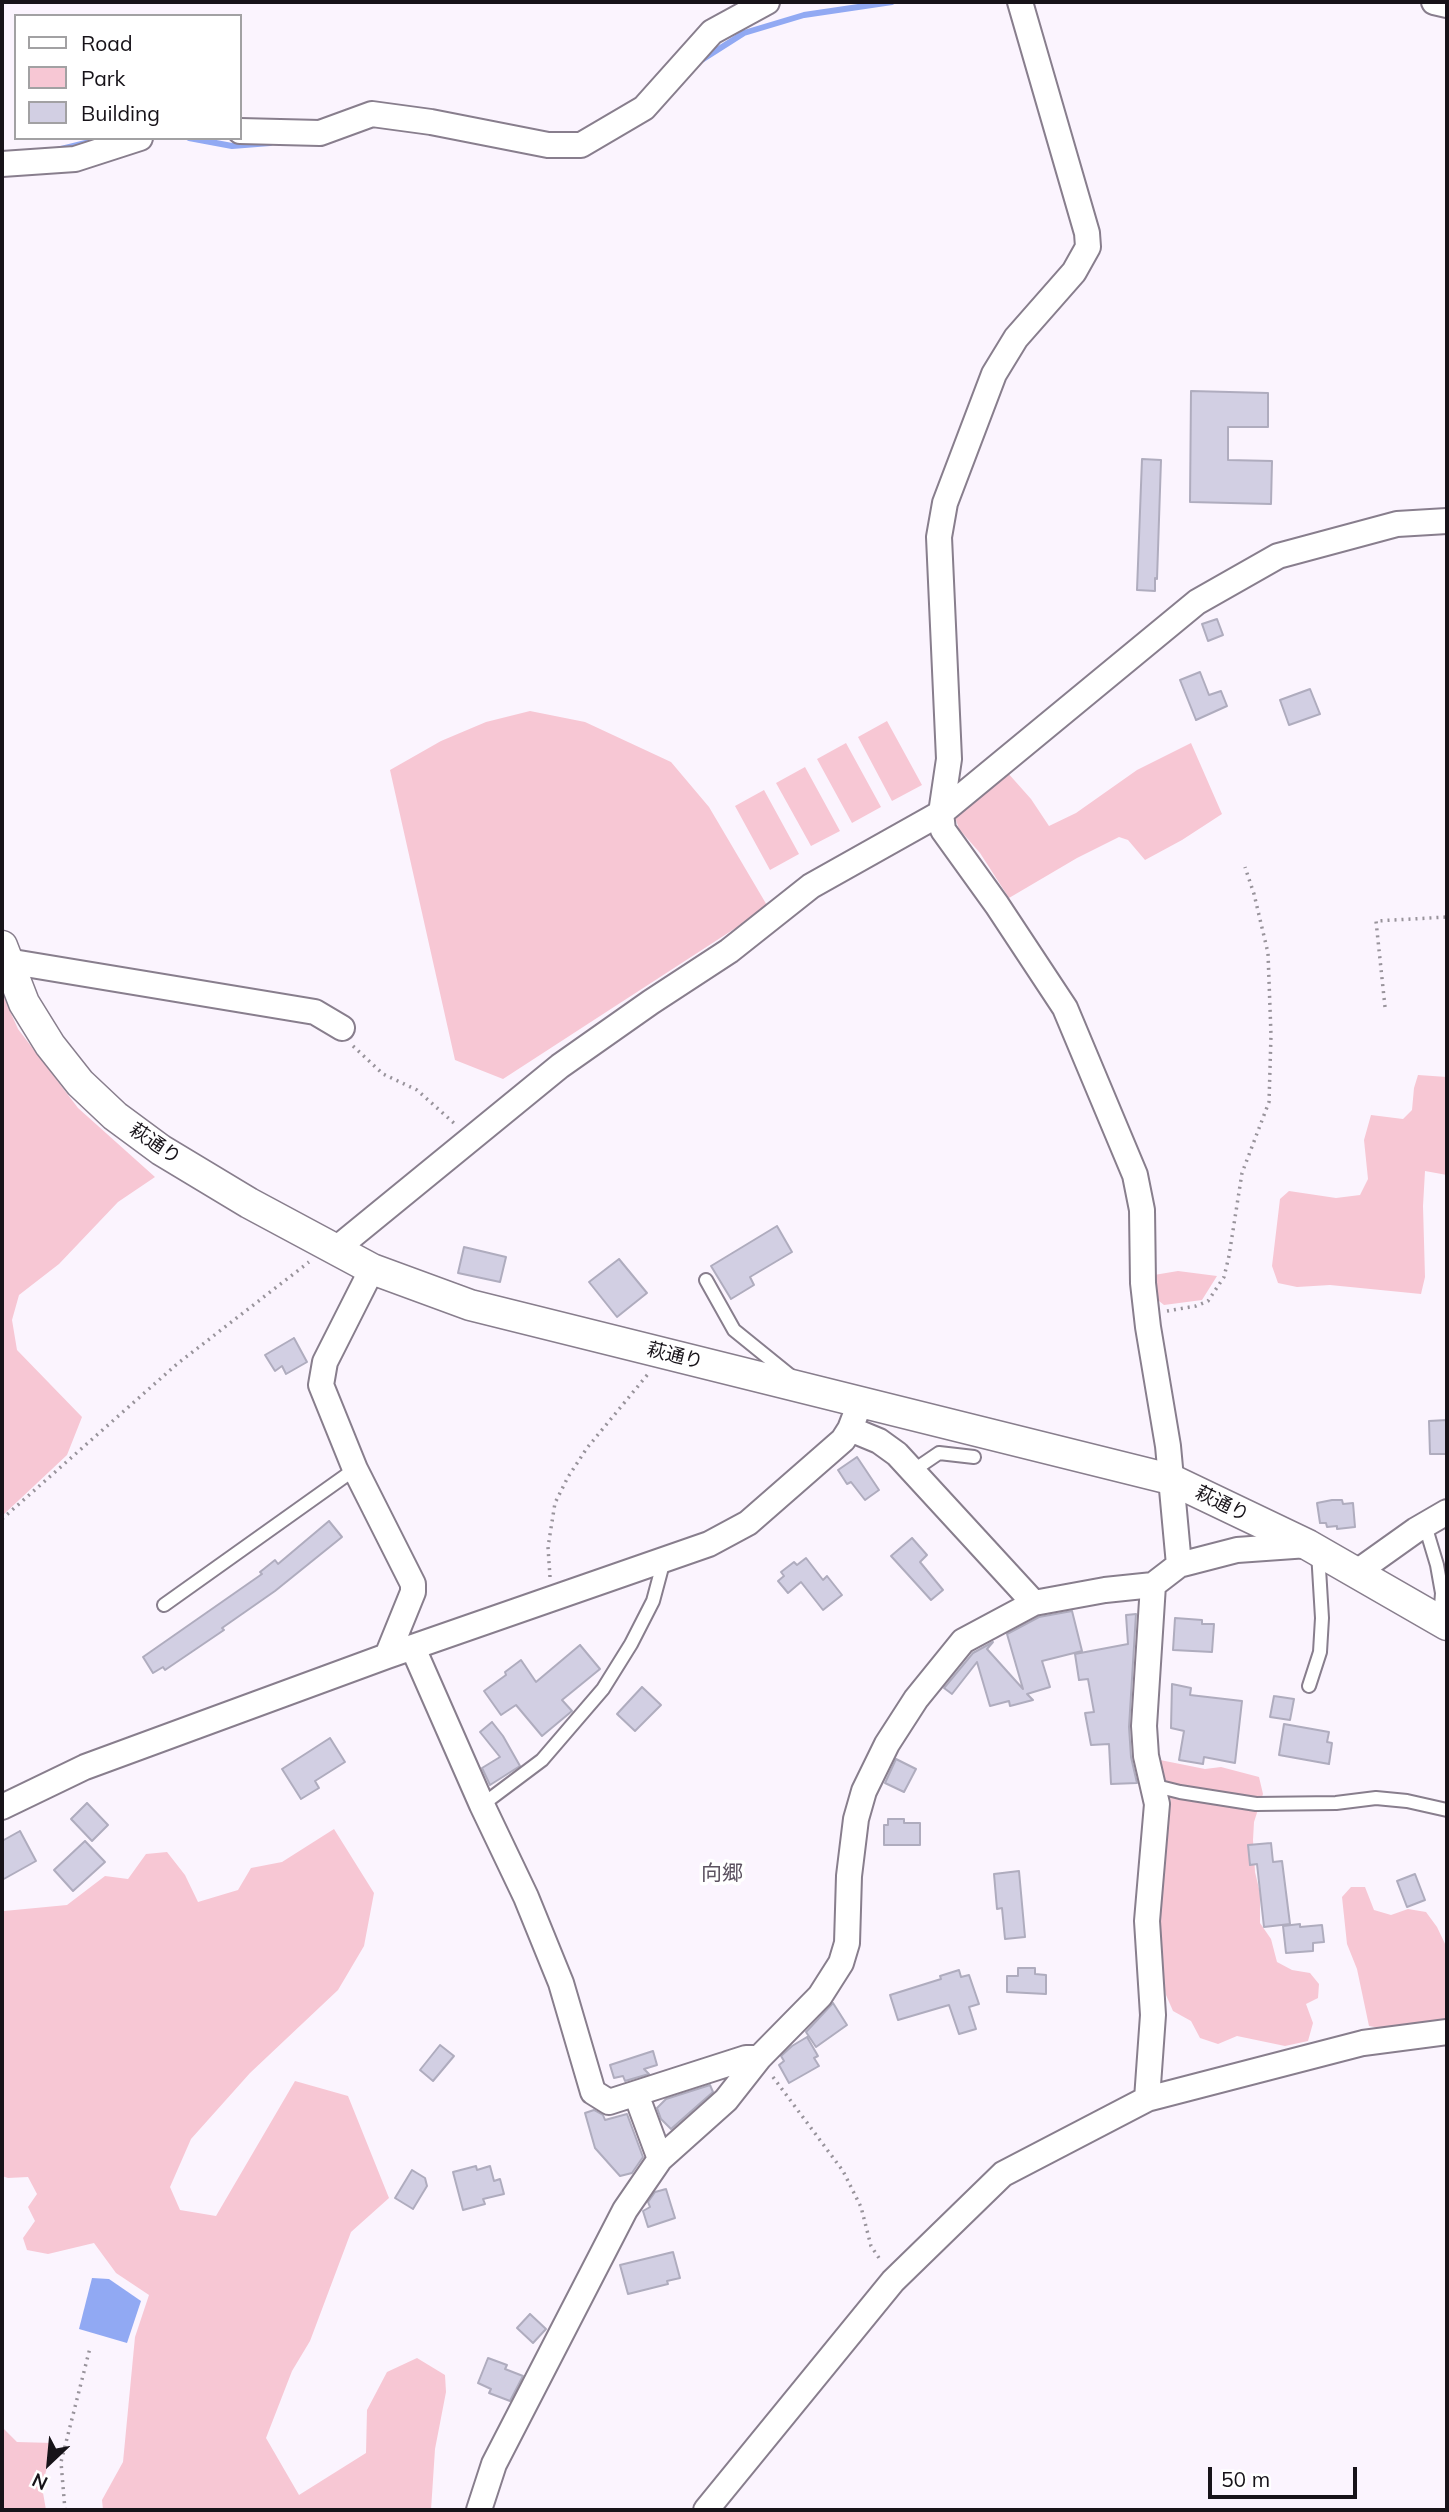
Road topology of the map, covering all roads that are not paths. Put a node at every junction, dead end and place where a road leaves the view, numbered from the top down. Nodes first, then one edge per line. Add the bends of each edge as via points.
1 (767, 2) edge
2 (1020, 2) edge
3 (1434, 2) edge
4 (1447, 5) edge
5 (242, 131) edge
6 (135, 140) edge
7 (2, 164) edge
8 (1447, 520) edge
9 (941, 813) junction
10 (4, 953) edge
11 (342, 1028) road end
12 (333, 1247) junction
13 (372, 1269) junction
14 (706, 1280) dead end
15 (803, 1388) junction
16 (855, 1416) junction
17 (974, 1457) dead end
18 (355, 1469) junction
19 (914, 1470) junction
20 (1170, 1479) junction
21 (1447, 1512) edge
22 (1425, 1525) junction
23 (1313, 1548) junction
24 (664, 1560) junction
25 (1179, 1565) junction
26 (1357, 1572) junction
27 (1153, 1585) junction
28 (1034, 1603) junction
29 (164, 1605) dead end
30 (1444, 1623) edge
31 (413, 1648) junction
32 (387, 1656) junction
33 (1309, 1686) dead end
34 (1152, 1785) junction
35 (482, 1805) junction
36 (2, 1807) edge
37 (1447, 1810) edge
38 (1447, 2032) edge
39 (759, 2058) junction
40 (636, 2094) junction
41 (1147, 2099) junction
42 (660, 2159) junction
43 (479, 2510) edge
44 (706, 2510) edge

1 - 5 street via 712,32 645,108 581,145 548,145 372,114 320,133
2 - 9 street via 1088,247 1074,272 1016,338 995,374 945,503 939,537 949,759
3 - 4 street
6 - 7 street via 75,159
8 - 9 street via 1397,524 1278,556 1197,602
9 - 12 street via 811,886 729,951 560,1066
9 - 20 street via 943,830 1065,1008 1135,1175 1142,1210 1148,1327
10 - 11 street via 315,1012
10 - 12 street, 萩通り via 24,1003 50,1045 80,1083 115,1116 249,1203
12 - 13 street, 萩通り
13 - 15 street, 萩通り via 470,1305
13 - 18 street via 326,1362 321,1385
14 - 15 lane via 734,1330
15 - 16 street, 萩通り
16 - 19 street
16 - 20 street, 萩通り
16 - 24 street via 843,1440 748,1523
17 - 19 lane via 939,1453
18 - 29 lane
18 - 32 street via 413,1584
19 - 28 street
20 - 23 street, 萩通り
20 - 25 street
21 - 22 street
22 - 26 street
22 - 30 lane via 1437,1565
23 - 25 street via 1237,1549
23 - 26 street, 萩通り
23 - 33 lane via 1322,1618 1320,1652
24 - 31 street
24 - 35 lane via 653,1601 603,1689 542,1760
25 - 27 street
26 - 30 street, 萩通り
27 - 28 street
27 - 34 street via 1144,1726
28 - 39 street via 963,1641 887,1744 856,1819 848,1943 841,1963 820,1996
31 - 32 street
31 - 35 street
32 - 36 street via 85,1767
34 - 37 lane via 1256,1804 1376,1798
34 - 41 street via 1157,1804 1147,1921 1153,2015
35 - 40 street via 561,1983 593,2092 609,2102
38 - 41 street via 1363,2043
39 - 40 street via 746,2058
39 - 42 street via 726,2100
40 - 42 street
41 - 44 street via 1003,2174 893,2281
42 - 43 street via 625,2210 539,2373 494,2464

